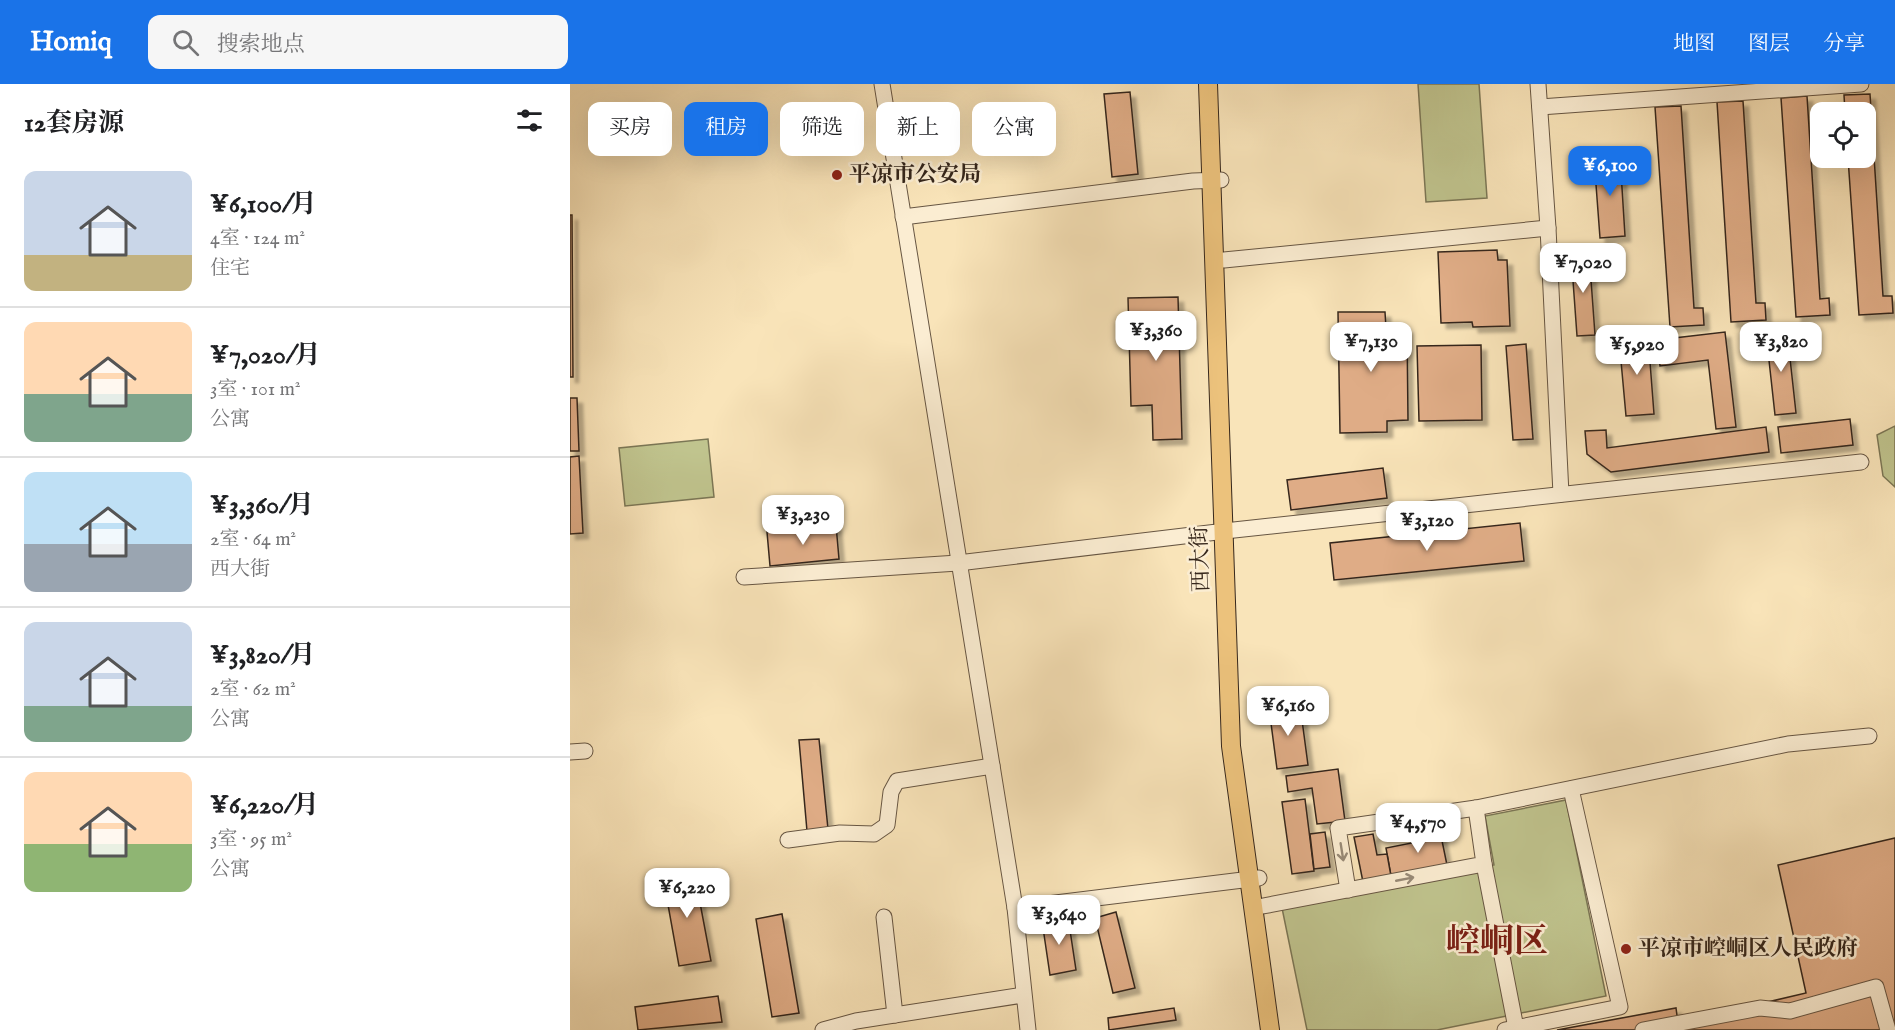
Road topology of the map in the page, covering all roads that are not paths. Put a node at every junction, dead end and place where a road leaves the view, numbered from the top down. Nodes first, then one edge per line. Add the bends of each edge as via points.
1 (882, 84) edge
2 (1208, 84) edge
3 (1218, 84) edge
4 (1538, 84) edge
5 (1861, 84) edge
6 (1540, 106) junction
7 (1216, 180) junction
8 (903, 217) junction
9 (1548, 228) junction
10 (1224, 260) junction
11 (1861, 462) dead end
12 (1561, 494) junction
13 (1229, 530) junction
14 (958, 563) junction
15 (744, 577) dead end
16 (1869, 736) dead end
17 (992, 766) junction
18 (1571, 789) junction
19 (1476, 808) junction
20 (788, 840) dead end
21 (1484, 864) junction
22 (1254, 879) junction
23 (1348, 890) junction
24 (1263, 906) junction
25 (1015, 908) junction
26 (884, 917) dead end
27 (1023, 995) junction
28 (895, 1015) junction
29 (1511, 1029) edge
30 (823, 1030) edge
31 (1028, 1030) edge
32 (1270, 1030) edge
33 (1280, 1030) edge
34 (1643, 1030) edge
35 (1888, 1030) edge

1 - 8 street
2 - 7 main road, 西大街
3 - 7 main road, 西大街
4 - 6 street
5 - 6 street
6 - 9 street
7 - 8 street
7 - 10 main road, 西大街
7 - 13 main road, 西大街
8 - 14 street
9 - 10 street
9 - 12 street
10 - 13 main road, 西大街
11 - 12 street
12 - 13 street
13 - 14 street
13 - 22 main road, 西大街 via 1231,746
14 - 15 street
14 - 17 street
16 - 18 street via 1788,744
17 - 20 street via 897,781 891,792 887,825 874,834 840,833
17 - 25 street
18 - 19 street
18 - 29 street via 1620,1007
19 - 21 street
19 -> 23 street via 1338,828
23 -> 21 street
21 - 29 street
22 - 24 main road, 西大街
22 - 25 street
22 - 32 main road, 西大街
23 - 24 street
24 - 33 main road, 西大街
25 - 27 street
26 - 28 street
27 - 28 street
27 - 31 street
28 - 30 street
34 - 35 street via 1760,1008 1790,1011 1876,987

